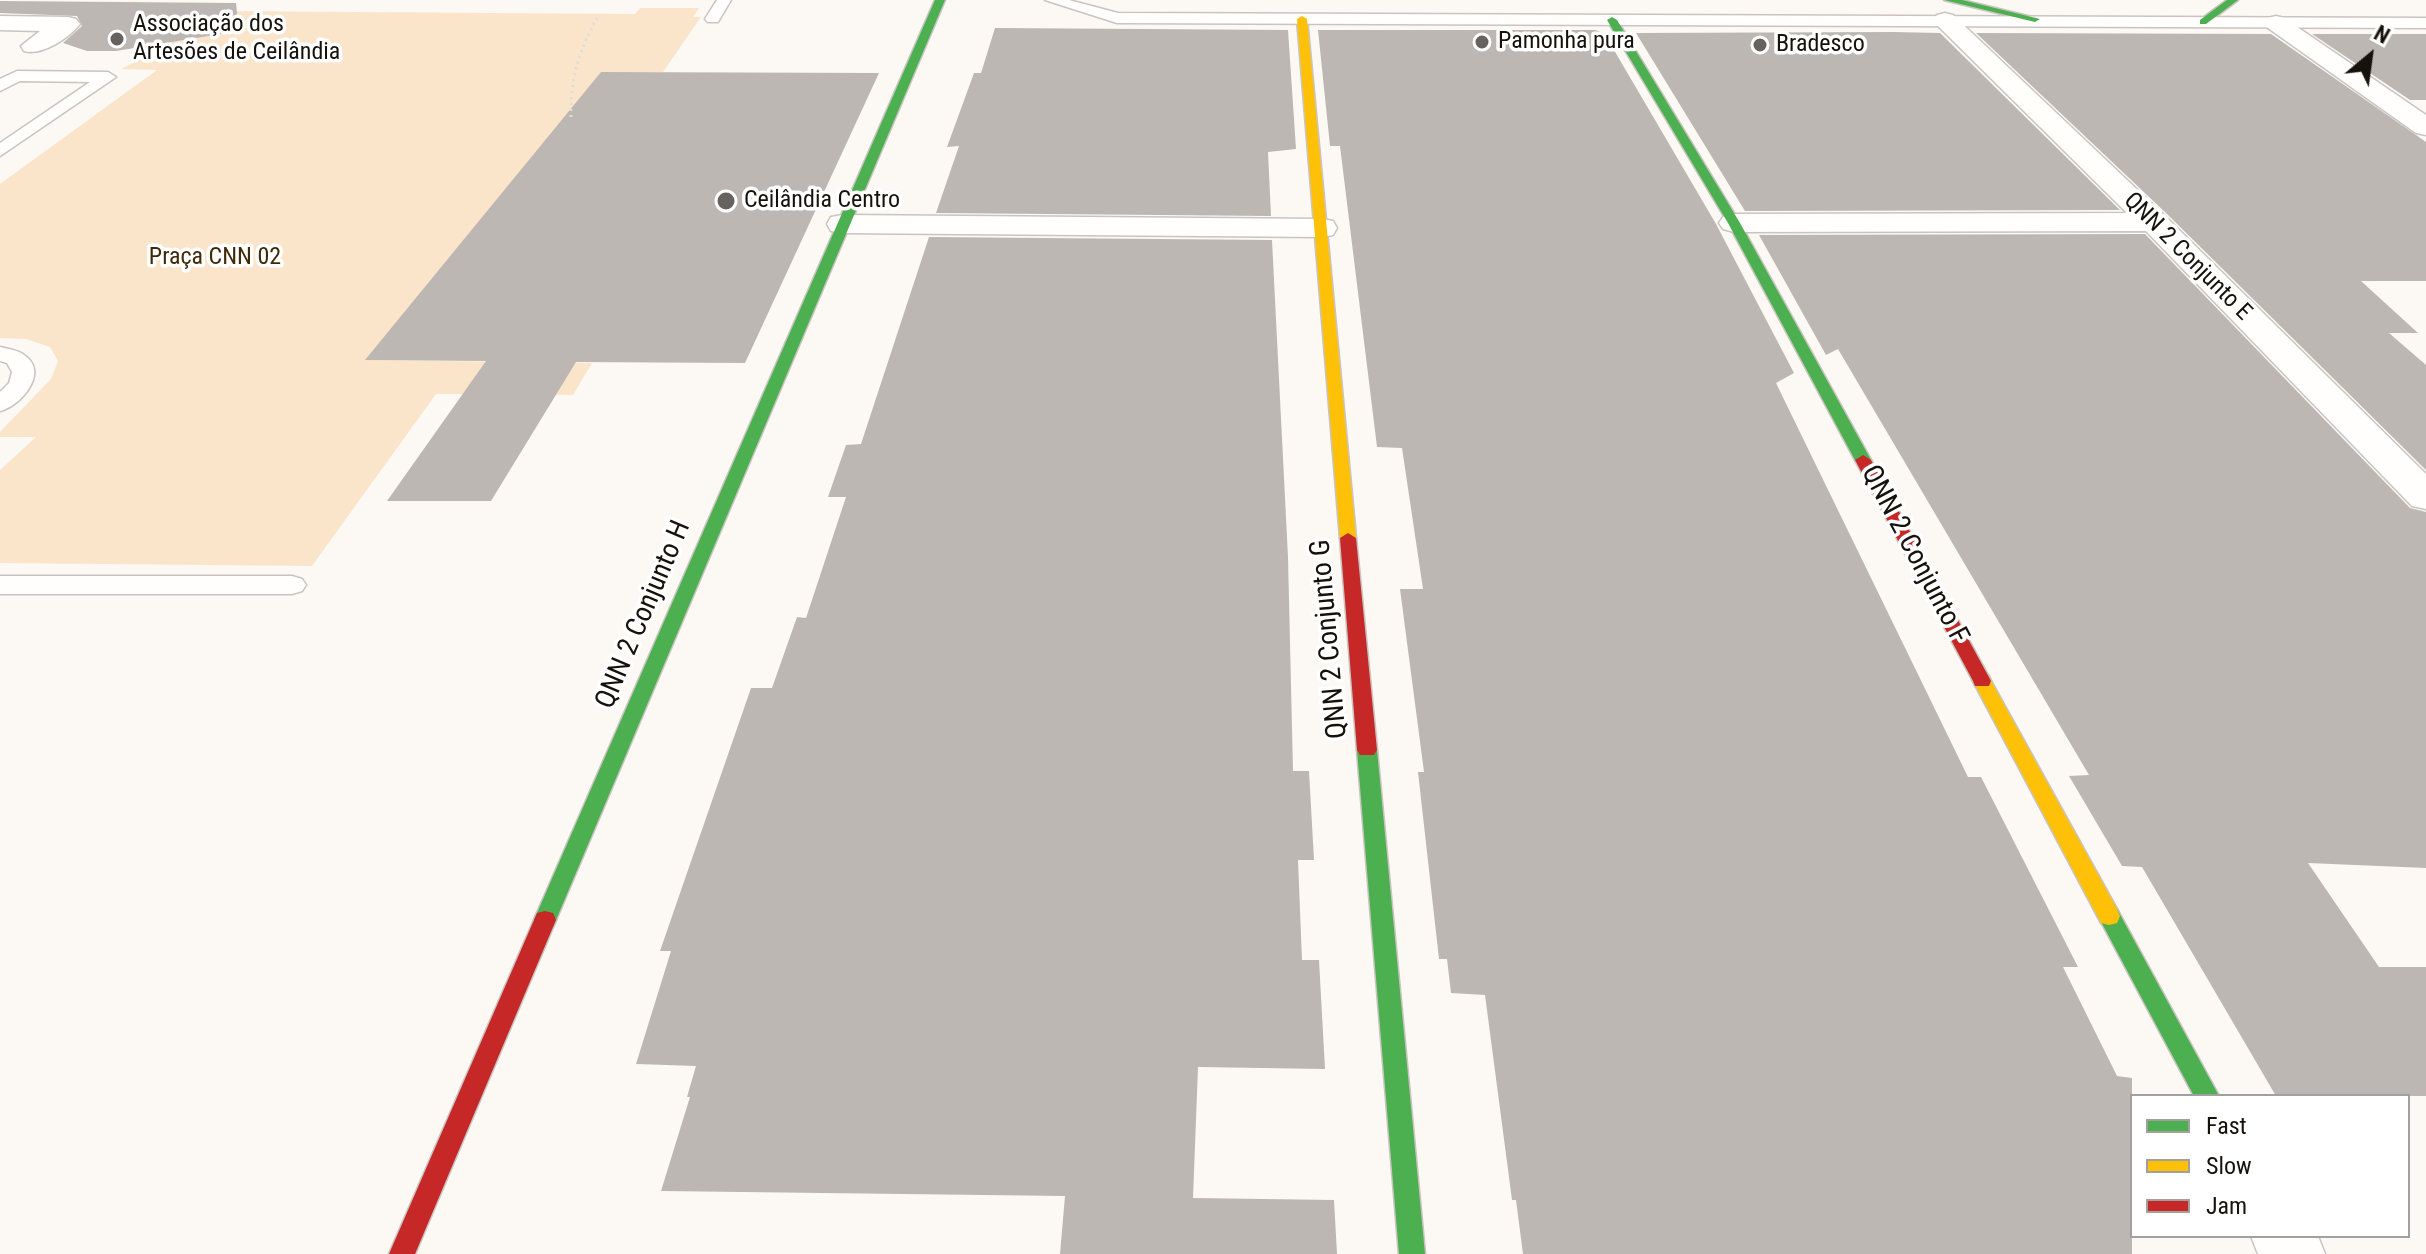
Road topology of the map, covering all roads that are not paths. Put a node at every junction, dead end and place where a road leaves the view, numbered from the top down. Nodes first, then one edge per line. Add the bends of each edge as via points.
1 (724, 0) edge
2 (940, 0) edge
3 (1052, 0) edge
4 (2233, 0) edge
5 (1947, 10) edge
6 (713, 19) dead end
7 (1302, 19) junction
8 (2035, 19) joint
9 (1612, 20) junction
10 (2203, 22) junction
11 (0, 23) edge
12 (2276, 23) junction
13 (2426, 23) edge
14 (33, 46) dead end
15 (0, 86) edge
16 (2426, 127) edge
17 (0, 151) edge
18 (2154, 222) junction
19 (1734, 223) junction
20 (842, 224) junction
21 (1322, 228) junction
22 (0, 354) edge
23 (0, 404) edge
24 (2426, 497) edge
25 (0, 585) edge
26 (292, 585) dead end
27 (2206, 1094) edge
28 (402, 1254) edge
29 (1412, 1254) edge

1 - 6 lane
2 - 20 street, QNN 2 Conjunto H
3 - 7 lane via 1117,18
4 - 10 street
5 - 8 street
5 - 9 lane
5 - 18 street, QNN 2 Conjunto E
7 - 9 lane
7 - 21 street, QNN 2 Conjunto G
8 - 10 lane
9 - 19 street, QNN 2 Conjunto F
10 - 12 lane
11 - 14 street via 68,24
12 - 13 lane
12 - 16 street
15 - 17 lane via 17,76 108,77
18 - 19 street
18 - 24 street, QNN 2 Conjunto E
19 - 27 street, QNN 2 Conjunto F
20 - 21 street
20 - 28 street, QNN 2 Conjunto H
21 - 29 street, QNN 2 Conjunto G
22 - 23 lane via 15,358 25,375
25 - 26 lane

